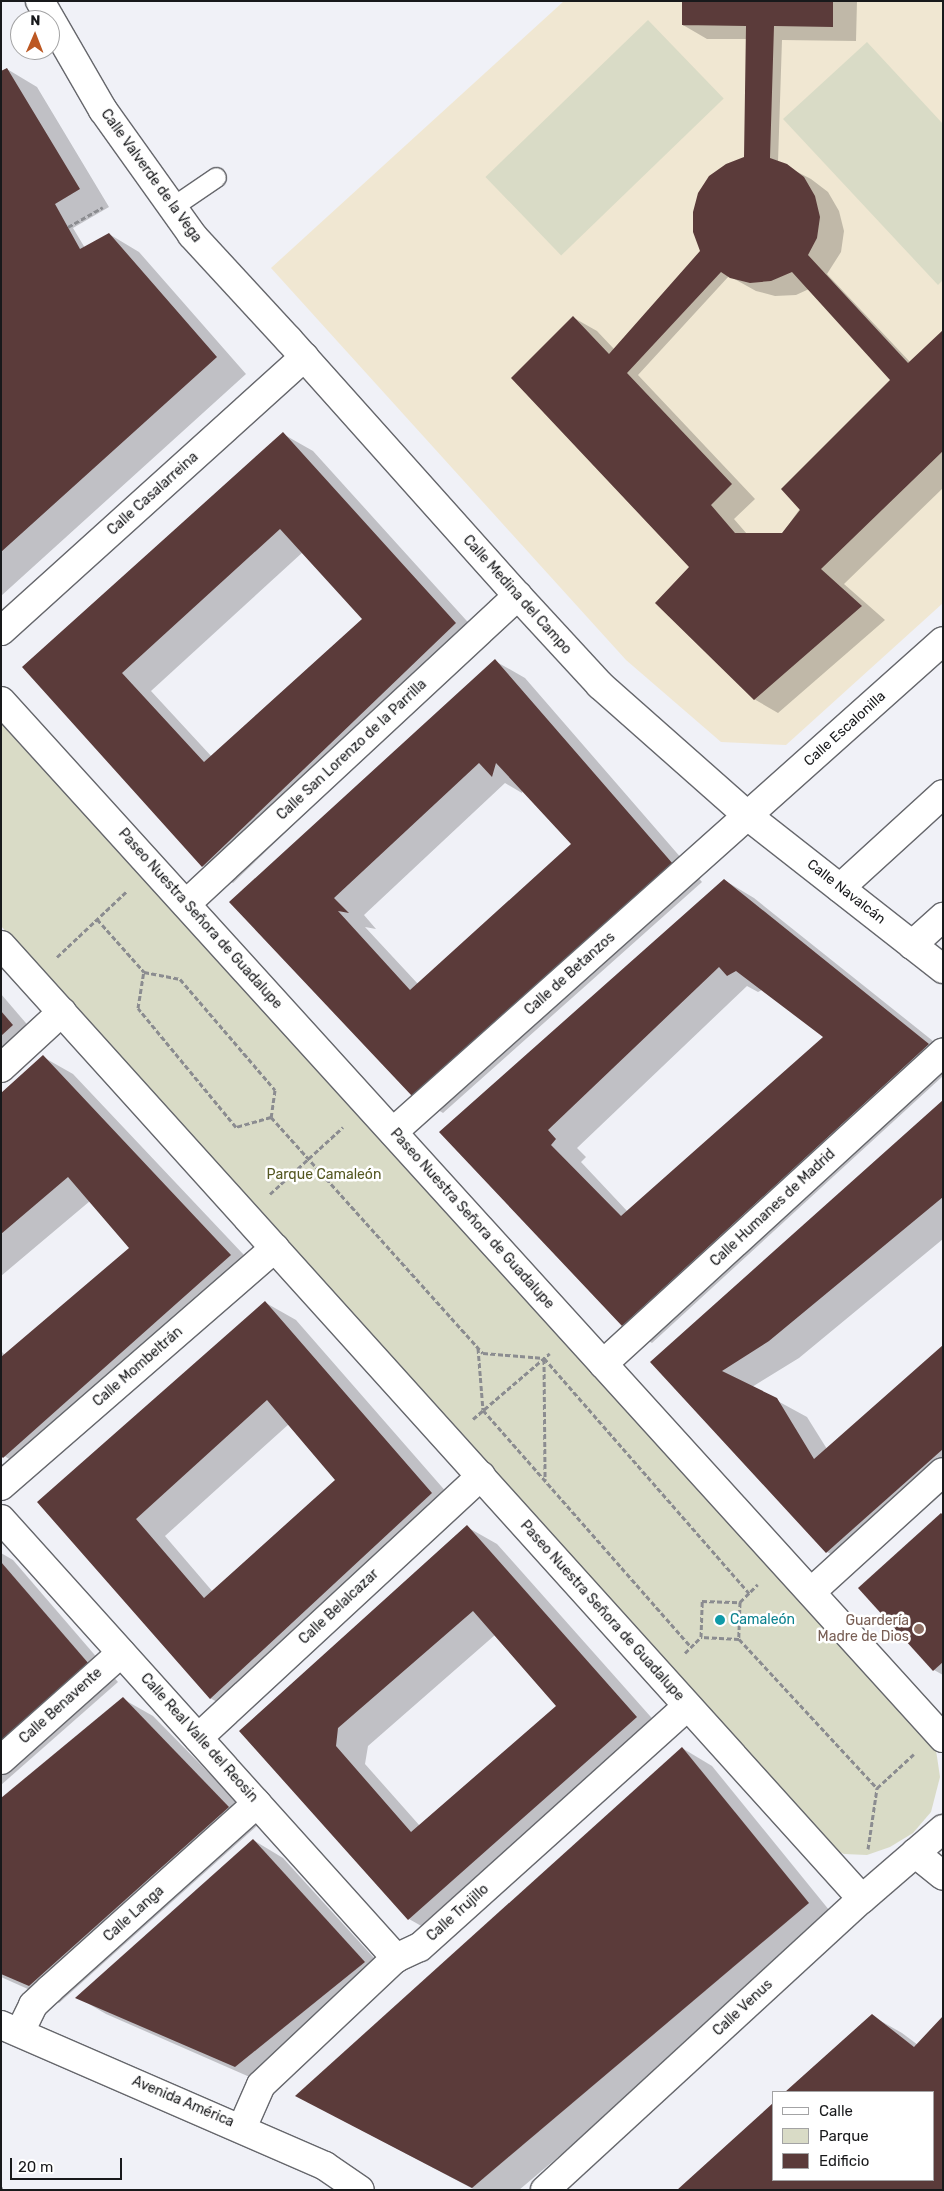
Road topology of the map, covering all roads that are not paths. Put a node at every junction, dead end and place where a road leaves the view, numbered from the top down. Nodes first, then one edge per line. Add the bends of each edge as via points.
1 (40, 1) edge
2 (216, 177) dead end
3 (172, 206) junction
4 (304, 357) junction
5 (518, 596) junction
6 (1, 631) edge
7 (943, 641) edge
8 (1, 701) edge
9 (943, 794) edge
10 (748, 816) junction
11 (840, 888) junction
12 (186, 904) junction
13 (943, 917) edge
14 (1, 944) edge
15 (912, 944) junction
16 (943, 969) edge
17 (62, 1012) junction
18 (943, 1052) edge
19 (1, 1068) edge
20 (393, 1132) junction
21 (275, 1248) junction
22 (603, 1364) junction
23 (943, 1472) edge
24 (481, 1476) junction
25 (1, 1486) edge
26 (1, 1519) edge
27 (810, 1592) junction
28 (121, 1653) junction
29 (688, 1706) junction
30 (940, 1734) edge
31 (198, 1738) junction
32 (1, 1760) edge
33 (257, 1803) junction
34 (943, 1829) edge
35 (915, 1854) junction
36 (943, 1876) edge
37 (870, 1892) junction
38 (396, 1958) junction
39 (11, 2029) edge
40 (242, 2128) junction
41 (360, 2190) edge
42 (545, 2190) edge

1 - 3 street, Calle Valverde de la Vega via 103,110
2 - 3 lane
3 - 4 street, Calle Valverde de la Vega via 192,235
4 - 5 street, Calle Medina del Campo
4 - 6 street, Calle Casalarreina
5 - 10 street, Calle Medina del Campo via 600,685
5 - 12 street, Calle San Lorenzo de la Parrilla
7 - 10 street, Calle Escalonilla
8 - 12 street, Paseo Nuestra Señora de Guadalupe
9 - 11 street
10 - 11 street, Calle Navalcán
10 - 20 street, Calle de Betanzos
11 - 15 street, Calle Navalcán
12 - 20 street, Paseo Nuestra Señora de Guadalupe
13 - 15 street
14 - 17 street, Paseo Nuestra Señora de Guadalupe
15 - 16 street, Calle Navalcán
17 - 19 street
17 - 21 street, Paseo Nuestra Señora de Guadalupe
18 - 22 street, Calle Humanes de Madrid
20 - 22 street, Paseo Nuestra Señora de Guadalupe
21 - 24 street, Paseo Nuestra Señora de Guadalupe
21 - 25 street, Calle Mombeltrán
22 - 27 street, Paseo Nuestra Señora de Guadalupe
23 - 27 street
24 - 29 street, Paseo Nuestra Señora de Guadalupe
24 - 31 street, Calle Belalcazar
26 - 28 street, Calle Real Valle del Reosin
27 - 30 street, Paseo Nuestra Señora de Guadalupe
28 - 31 street, Calle Real Valle del Reosin
28 - 32 street, Calle Benavente
29 - 37 street, Paseo Nuestra Señora de Guadalupe
29 - 38 street, Calle Trujillo via 420,1947
31 - 33 street, Calle Real Valle del Reosin
33 - 38 street, Calle Real Valle del Reosin
33 - 39 street, Calle Langa via 50,1989
34 - 35 street, Calle Venus
35 - 36 street
35 - 37 street, Calle Venus
37 - 42 street, Calle Venus
38 - 40 street, Calle Trujillo via 261,2085
39 - 40 street, Avenida América
40 - 41 street, Avenida América via 325,2166

